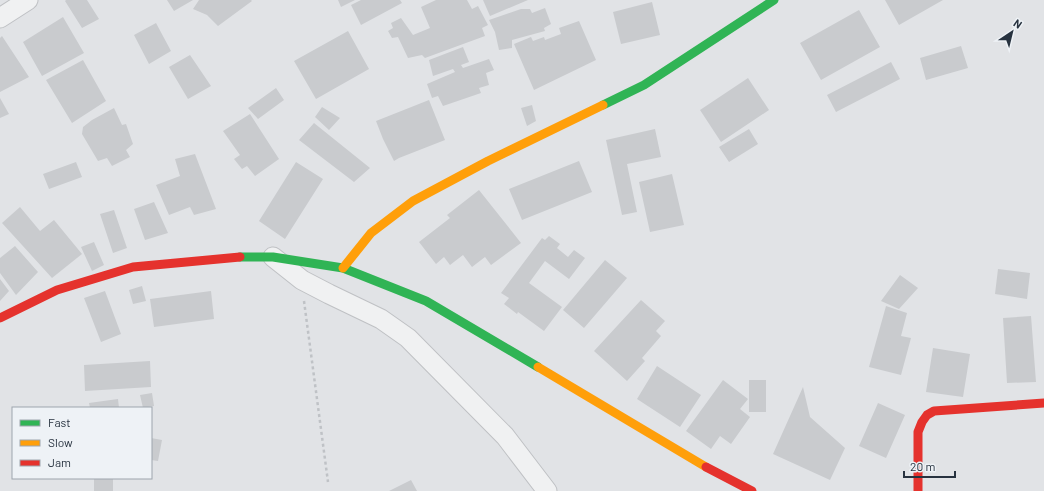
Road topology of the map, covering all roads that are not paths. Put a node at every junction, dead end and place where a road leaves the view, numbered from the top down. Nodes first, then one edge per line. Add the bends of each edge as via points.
1 (28, 0) edge
2 (774, 0) edge
3 (0, 18) edge
4 (273, 257) junction
5 (344, 268) junction
6 (0, 318) edge
7 (1044, 403) edge
8 (547, 491) edge
9 (752, 491) edge
10 (918, 491) edge

1 - 3 street
2 - 5 street via 644,85 488,160 413,201 371,232
4 - 5 street
4 - 6 street via 133,267 57,290
4 - 8 street via 302,280 381,319 408,338 505,436
5 - 9 street via 426,301 714,472
7 - 10 street via 934,411 927,415 918,432

